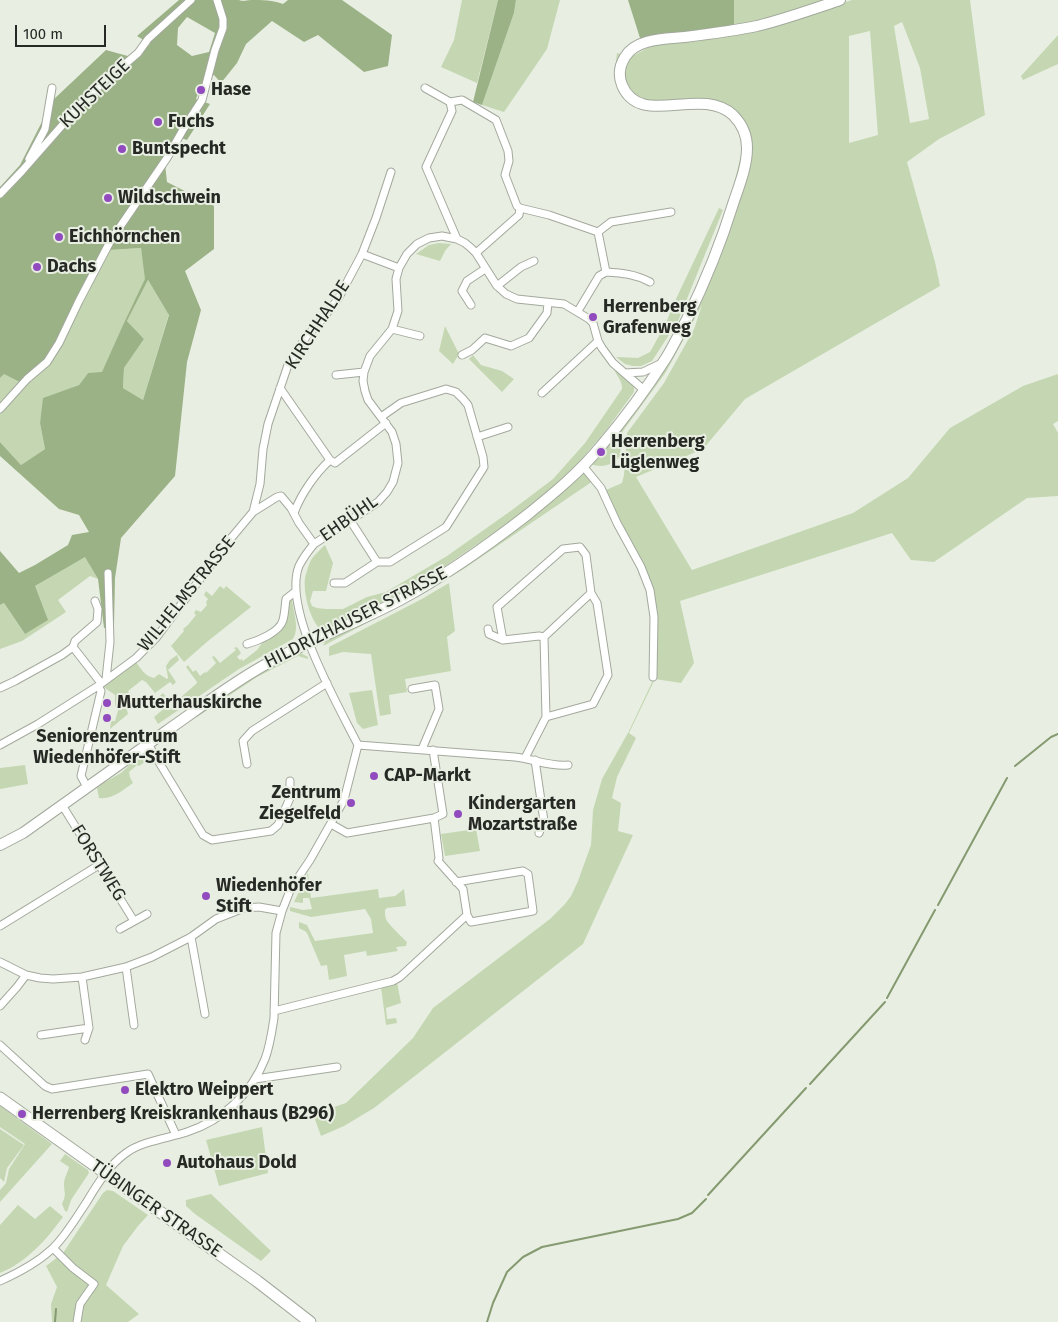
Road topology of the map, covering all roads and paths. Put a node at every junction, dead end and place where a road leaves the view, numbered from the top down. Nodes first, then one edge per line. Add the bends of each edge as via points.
1 (192, 0) edge
2 (217, 0) edge
3 (840, 0) edge
4 (52, 88) dead end
5 (425, 88) dead end
6 (450, 102) junction
7 (22, 171) junction
8 (391, 172) dead end
9 (0, 194) edge
10 (520, 208) junction
11 (671, 212) dead end
12 (598, 232) junction
13 (457, 239) junction
14 (362, 254) junction
15 (476, 254) junction
16 (534, 261) dead end
17 (399, 268) junction
18 (485, 269) junction
19 (606, 272) junction
20 (650, 282) dead end
21 (497, 286) junction
22 (548, 303) junction
23 (470, 305) dead end
24 (578, 311) junction
25 (392, 329) junction
26 (420, 336) dead end
27 (598, 341) junction
28 (462, 355) dead end
29 (662, 363) junction
30 (364, 372) junction
31 (625, 373) junction
32 (336, 375) dead end
33 (280, 388) junction
34 (644, 390) junction
35 (542, 393) dead end
36 (0, 409) edge
37 (381, 417) junction
38 (386, 423) junction
39 (508, 427) dead end
40 (478, 437) junction
41 (330, 460) junction
42 (583, 466) junction
43 (292, 511) junction
44 (253, 512) junction
45 (350, 520) junction
46 (314, 544) junction
47 (377, 562) junction
48 (108, 574) dead end
49 (334, 583) dead end
50 (296, 591) junction
51 (591, 593) junction
52 (95, 601) dead end
53 (488, 629) dead end
54 (544, 638) junction
55 (504, 640) junction
56 (309, 643) junction
57 (246, 644) dead end
58 (73, 647) junction
59 (653, 677) dead end
60 (102, 683) junction
61 (327, 683) junction
62 (0, 688) edge
63 (412, 689) dead end
64 (546, 717) junction
65 (148, 744) junction
66 (0, 745) edge
67 (358, 745) junction
68 (422, 749) junction
69 (433, 750) junction
70 (525, 758) junction
71 (535, 760) junction
72 (247, 764) dead end
73 (568, 765) dead end
74 (290, 781) dead end
75 (87, 787) junction
76 (62, 805) junction
77 (434, 818) junction
78 (331, 824) junction
79 (540, 833) dead end
80 (0, 846) edge
81 (99, 865) junction
82 (456, 882) junction
83 (282, 911) junction
84 (147, 914) dead end
85 (467, 915) junction
86 (134, 921) junction
87 (0, 926) edge
88 (120, 929) dead end
89 (191, 937) junction
90 (0, 962) edge
91 (126, 967) junction
92 (26, 975) junction
93 (82, 977) junction
94 (0, 1006) edge
95 (274, 1011) junction
96 (205, 1014) dead end
97 (134, 1025) dead end
98 (89, 1028) junction
99 (41, 1035) dead end
100 (85, 1040) dead end
101 (0, 1045) edge
102 (337, 1067) dead end
103 (255, 1080) junction
104 (0, 1098) edge
105 (176, 1135) junction
106 (105, 1173) junction
107 (53, 1248) junction
108 (0, 1281) edge
109 (77, 1322) edge
110 (310, 1322) edge

1 - 7 street, KUHSTEIGE via 80,105
2 - 36 street via 223,28 202,100 168,158 111,240 47,362
3 - 29 main road, HILDRIZHAUSER STRASSE via 760,25 652,41 627,52 621,64 619,77 631,98 643,105 716,105 742,125 747,146 746,164 728,220 700,292
4 - 7 street via 45,129
5 - 6 street
6 - 10 street via 462,100 496,120 508,151 505,175
6 - 13 street via 452,111 426,167
7 - 9 street
8 - 14 street, KIRCHHALDE
10 - 12 street
10 - 15 street via 519,215
11 - 12 street via 611,222
12 - 19 street
13 - 15 street
13 - 17 street via 429,238 417,244
14 - 17 street
14 - 33 street, KIRCHHALDE via 338,299 308,334 288,365
15 - 18 street
16 - 21 street
17 - 25 street via 396,279 398,311
18 - 21 street
18 - 23 street via 467,281 462,291
19 - 20 street via 640,276
19 - 24 street via 599,276
21 - 22 street via 517,299
22 - 24 street via 564,304
22 - 28 street via 547,312 529,338 520,338 511,346 485,338
24 - 27 street via 593,323
25 - 26 street
25 - 30 street via 370,356
27 - 31 street via 613,363
27 - 35 street
29 - 31 street via 643,372
29 - 34 main road, HILDRIZHAUSER STRASSE
30 - 32 street
30 - 37 street, EHBÜHL via 368,400
31 - 34 street
33 - 41 street
33 - 44 street, KIRCHHALDE via 268,424
34 - 42 main road, HILDRIZHAUSER STRASSE
37 - 38 street, EHBÜHL
37 - 40 street via 401,403 446,389 456,392 468,405
38 - 41 street via 335,464
38 - 45 street, EHBÜHL via 398,452 393,482 378,502
39 - 40 street
40 - 47 street via 484,467 446,527 390,562
41 - 43 street
42 - 56 main road, HILDRIZHAUSER STRASSE via 501,535 450,570 398,601
42 - 59 street via 601,488 650,590 654,617
43 - 44 street, WILHELMSTRASSE via 281,496
43 - 46 street
44 - 60 street, WILHELMSTRASSE via 156,638 136,658
45 - 46 street, EHBÜHL
45 - 47 street
46 - 50 street, EHBÜHL via 299,567
47 - 49 street via 346,583
48 - 60 street via 110,642
50 - 56 street, EHBÜHL
50 - 57 street via 286,599 283,622 265,638
51 - 54 street
51 - 55 street via 586,555 580,547 563,549 498,607
51 - 64 street via 597,603 608,676 593,704
52 - 58 street via 97,622 75,641
53 - 55 street via 489,634
54 - 55 street
54 - 64 street
56 - 61 street, EHBÜHL
56 - 65 main road, HILDRIZHAUSER STRASSE via 258,669
58 - 60 street
58 - 62 street
60 - 66 street, WILHELMSTRASSE
60 - 75 street via 81,776
61 - 67 street, EHBÜHL
61 - 72 street via 252,731 243,741
63 - 68 street via 436,685 439,709
64 - 70 street
65 - 74 street via 203,835 212,840 271,832 278,825 290,798
65 - 75 main road, HILDRIZHAUSER STRASSE
67 - 68 street
67 - 78 street via 344,800
68 - 69 street
69 - 70 street
69 - 77 street via 443,814
70 - 71 street
71 - 73 street
71 - 79 street via 544,821
75 - 76 main road, HILDRIZHAUSER STRASSE
76 - 80 main road, HILDRIZHAUSER STRASSE
76 - 81 street, FORSTWEG
77 - 78 street via 347,833
77 - 82 street via 438,861
78 - 83 street via 291,888
81 - 86 street, FORSTWEG
81 - 87 street
82 - 85 street via 463,889
82 - 85 street via 523,870 528,874 533,911 471,922
83 - 89 street via 259,906 244,908 216,919
83 - 95 street via 276,933
84 - 86 street, FORSTWEG
85 - 95 street via 400,977
86 - 88 street, FORSTWEG
89 - 91 street
89 - 96 street
90 - 92 street
91 - 93 street
91 - 97 street
92 - 93 street via 52,979
92 - 94 street
93 - 98 street
95 - 103 street via 266,1058
98 - 99 street
98 - 100 street
101 - 105 street via 52,1089 148,1074
102 - 103 street
103 - 105 street via 240,1100 220,1116
104 - 106 main road, TÜBINGER STRASSE
105 - 106 street via 126,1152
106 - 107 street
106 - 110 main road, TÜBINGER STRASSE
107 - 108 street
107 - 109 street via 94,1284 80,1304

